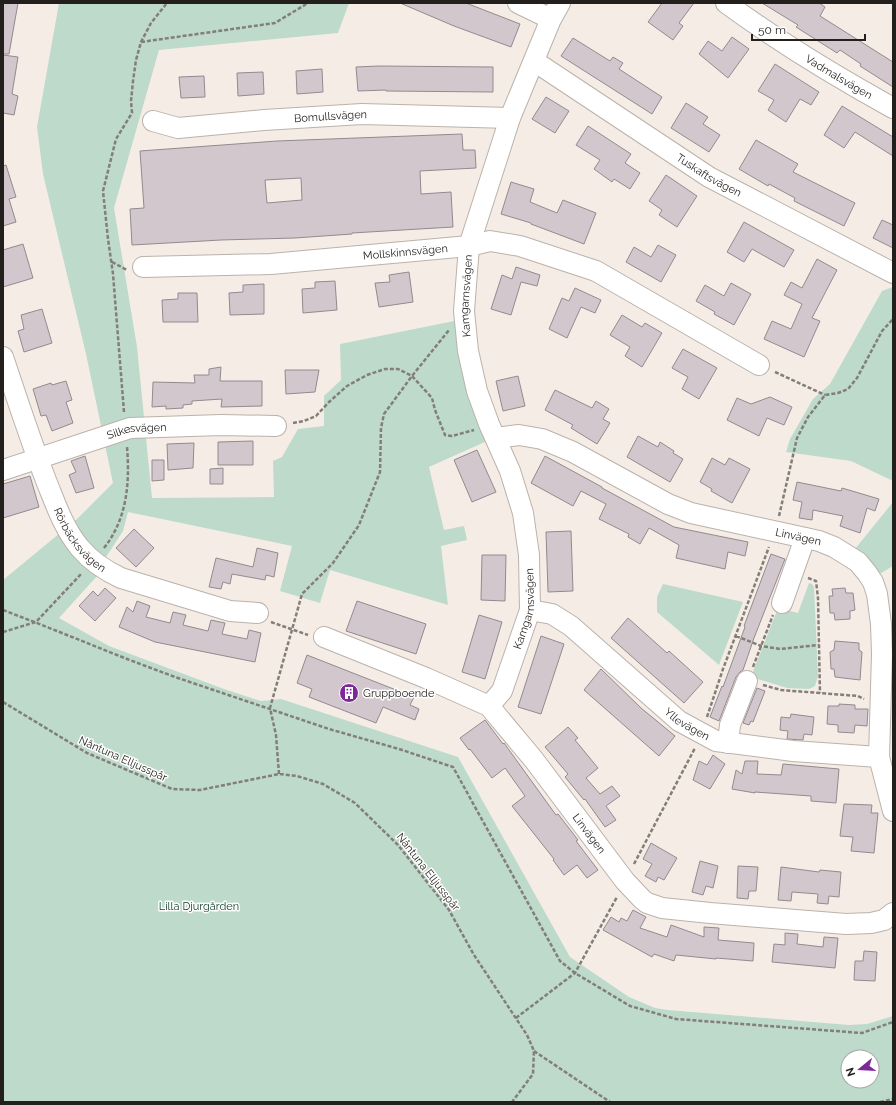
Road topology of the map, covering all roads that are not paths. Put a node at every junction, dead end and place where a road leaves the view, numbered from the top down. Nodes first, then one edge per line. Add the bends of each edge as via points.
1 (518, 3) edge
2 (726, 3) edge
3 (556, 11) edge
4 (534, 61) junction
5 (893, 108) edge
6 (510, 118) junction
7 (153, 121) dead end
8 (469, 246) junction
9 (143, 267) dead end
10 (893, 273) edge
11 (3, 357) edge
12 (759, 365) road end
13 (276, 426) road end
14 (493, 431) junction
15 (37, 458) junction
16 (3, 470) edge
17 (805, 538) junction
18 (782, 603) road end
19 (530, 610) junction
20 (258, 613) road end
21 (324, 637) road end
22 (747, 681) road end
23 (489, 706) junction
24 (728, 743) junction
25 (879, 757) junction
26 (893, 811) edge
27 (893, 913) edge

1 - 3 street
2 - 5 street, Vadmalsvägen via 836,76
3 - 4 street, Kamgarnsvägen
4 - 6 street, Kamgarnsvägen
4 - 10 street, Tuskaftsvägen via 709,177
6 - 7 street, Bomullsvägen via 362,114 305,116 178,128
6 - 8 street, Kamgarnsvägen
8 - 9 street, Mollskinnsvägen via 271,264
8 - 12 street, Mollskinnsvägen via 490,241 520,246 596,271
8 - 14 street, Kamgarnsvägen via 464,311 468,351 477,391
11 - 15 street, Rörbäcksvägen
13 - 15 street, Silkesvägen via 130,428
14 - 17 street, Linvägen via 542,439 573,452 668,504 691,513
14 - 19 street, Kamgarnsvägen via 510,471 523,513 529,555
15 - 16 street, Silkesvägen
15 - 20 street, Rörbäcksvägen via 71,535 81,549 107,571 121,578 230,611
17 - 18 street
17 - 25 street, Linvägen via 819,541 850,556 858,562 873,582 881,624 882,702
19 - 23 street, Kamgarnsvägen via 502,691
19 - 24 street, Yllevägen via 552,614 571,626 679,721 716,741
21 - 23 street, Linvägen
22 - 24 street via 730,725
23 - 27 street, Linvägen via 534,760 625,881 647,903 662,908 846,924 871,924 884,920
24 - 25 street, Yllevägen
25 - 26 street, Linvägen

